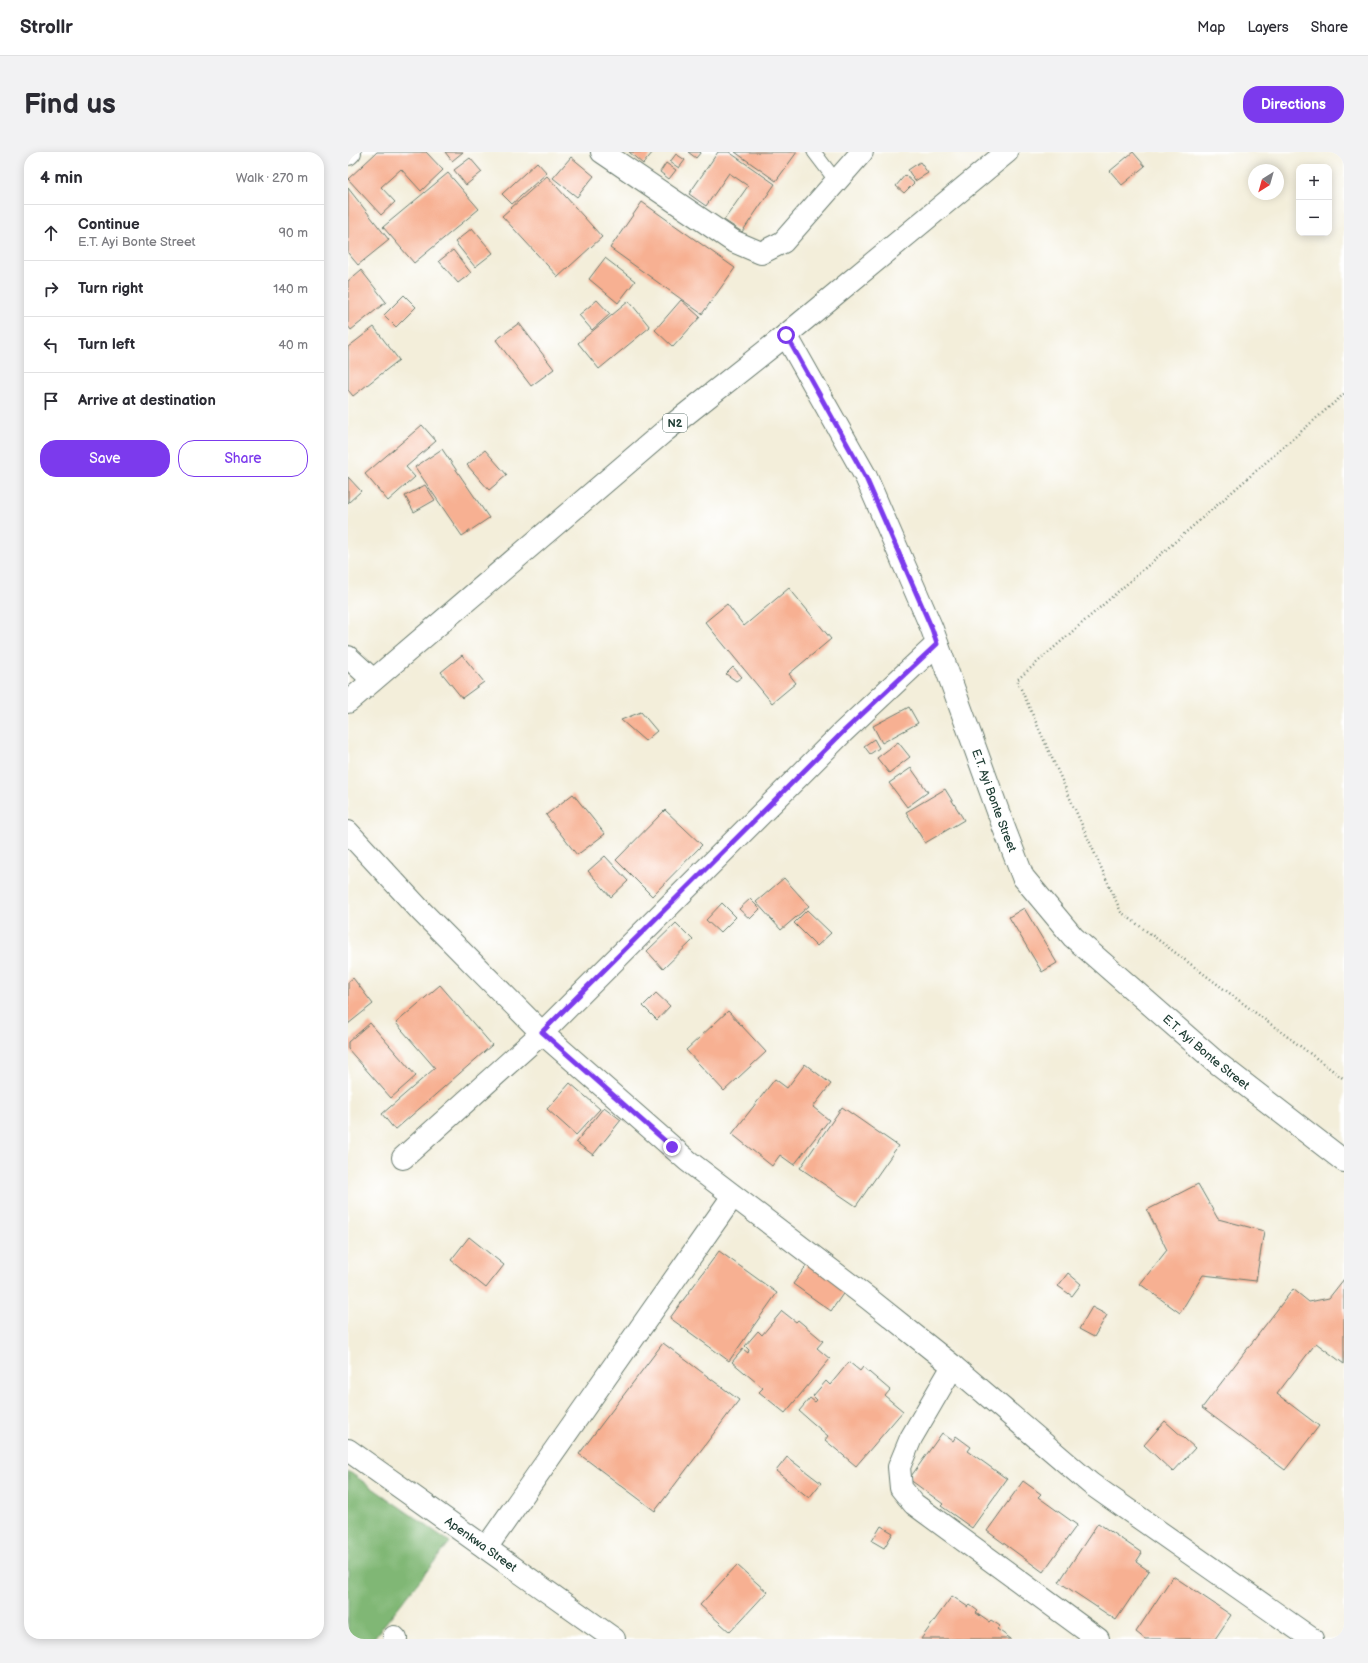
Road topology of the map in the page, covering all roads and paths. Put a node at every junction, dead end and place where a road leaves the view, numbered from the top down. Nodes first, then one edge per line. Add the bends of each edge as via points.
1 (602, 152) edge
2 (814, 152) edge
3 (862, 152) edge
4 (999, 155) edge
5 (836, 181) junction
6 (786, 335) junction
7 (1344, 394) edge
8 (937, 644) junction
9 (348, 657) edge
10 (373, 680) junction
11 (348, 702) edge
12 (348, 832) edge
13 (542, 1032) junction
14 (1344, 1079) edge
15 (403, 1158) dead end
16 (1344, 1161) edge
17 (733, 1196) junction
18 (953, 1366) junction
19 (348, 1450) edge
20 (486, 1548) junction
21 (614, 1639) edge
22 (1098, 1639) edge
23 (1312, 1639) edge

1 - 5 main road via 733,241 761,253 783,242
2 - 5 lane
3 - 5 main road
4 - 6 main road, N2
6 - 8 main road, E.T. Ayi Bonte Street via 866,478
6 - 10 main road, N2 via 666,430
7 - 14 path via 1017,680 1121,912
8 - 13 main road via 843,732
8 - 16 main road, E.T. Ayi Bonte Street via 1023,877 1073,937 1216,1062
9 - 10 main road
10 - 11 main road, N2
12 - 13 main road via 422,912
13 - 15 main road
13 - 17 main road via 688,1161
17 - 18 main road
17 - 20 main road
18 - 22 main road via 911,1438 899,1467 901,1488 914,1504
18 - 23 main road via 1091,1484
19 - 20 main road, Apenkwa Street
20 - 21 main road, Apenkwa Street

